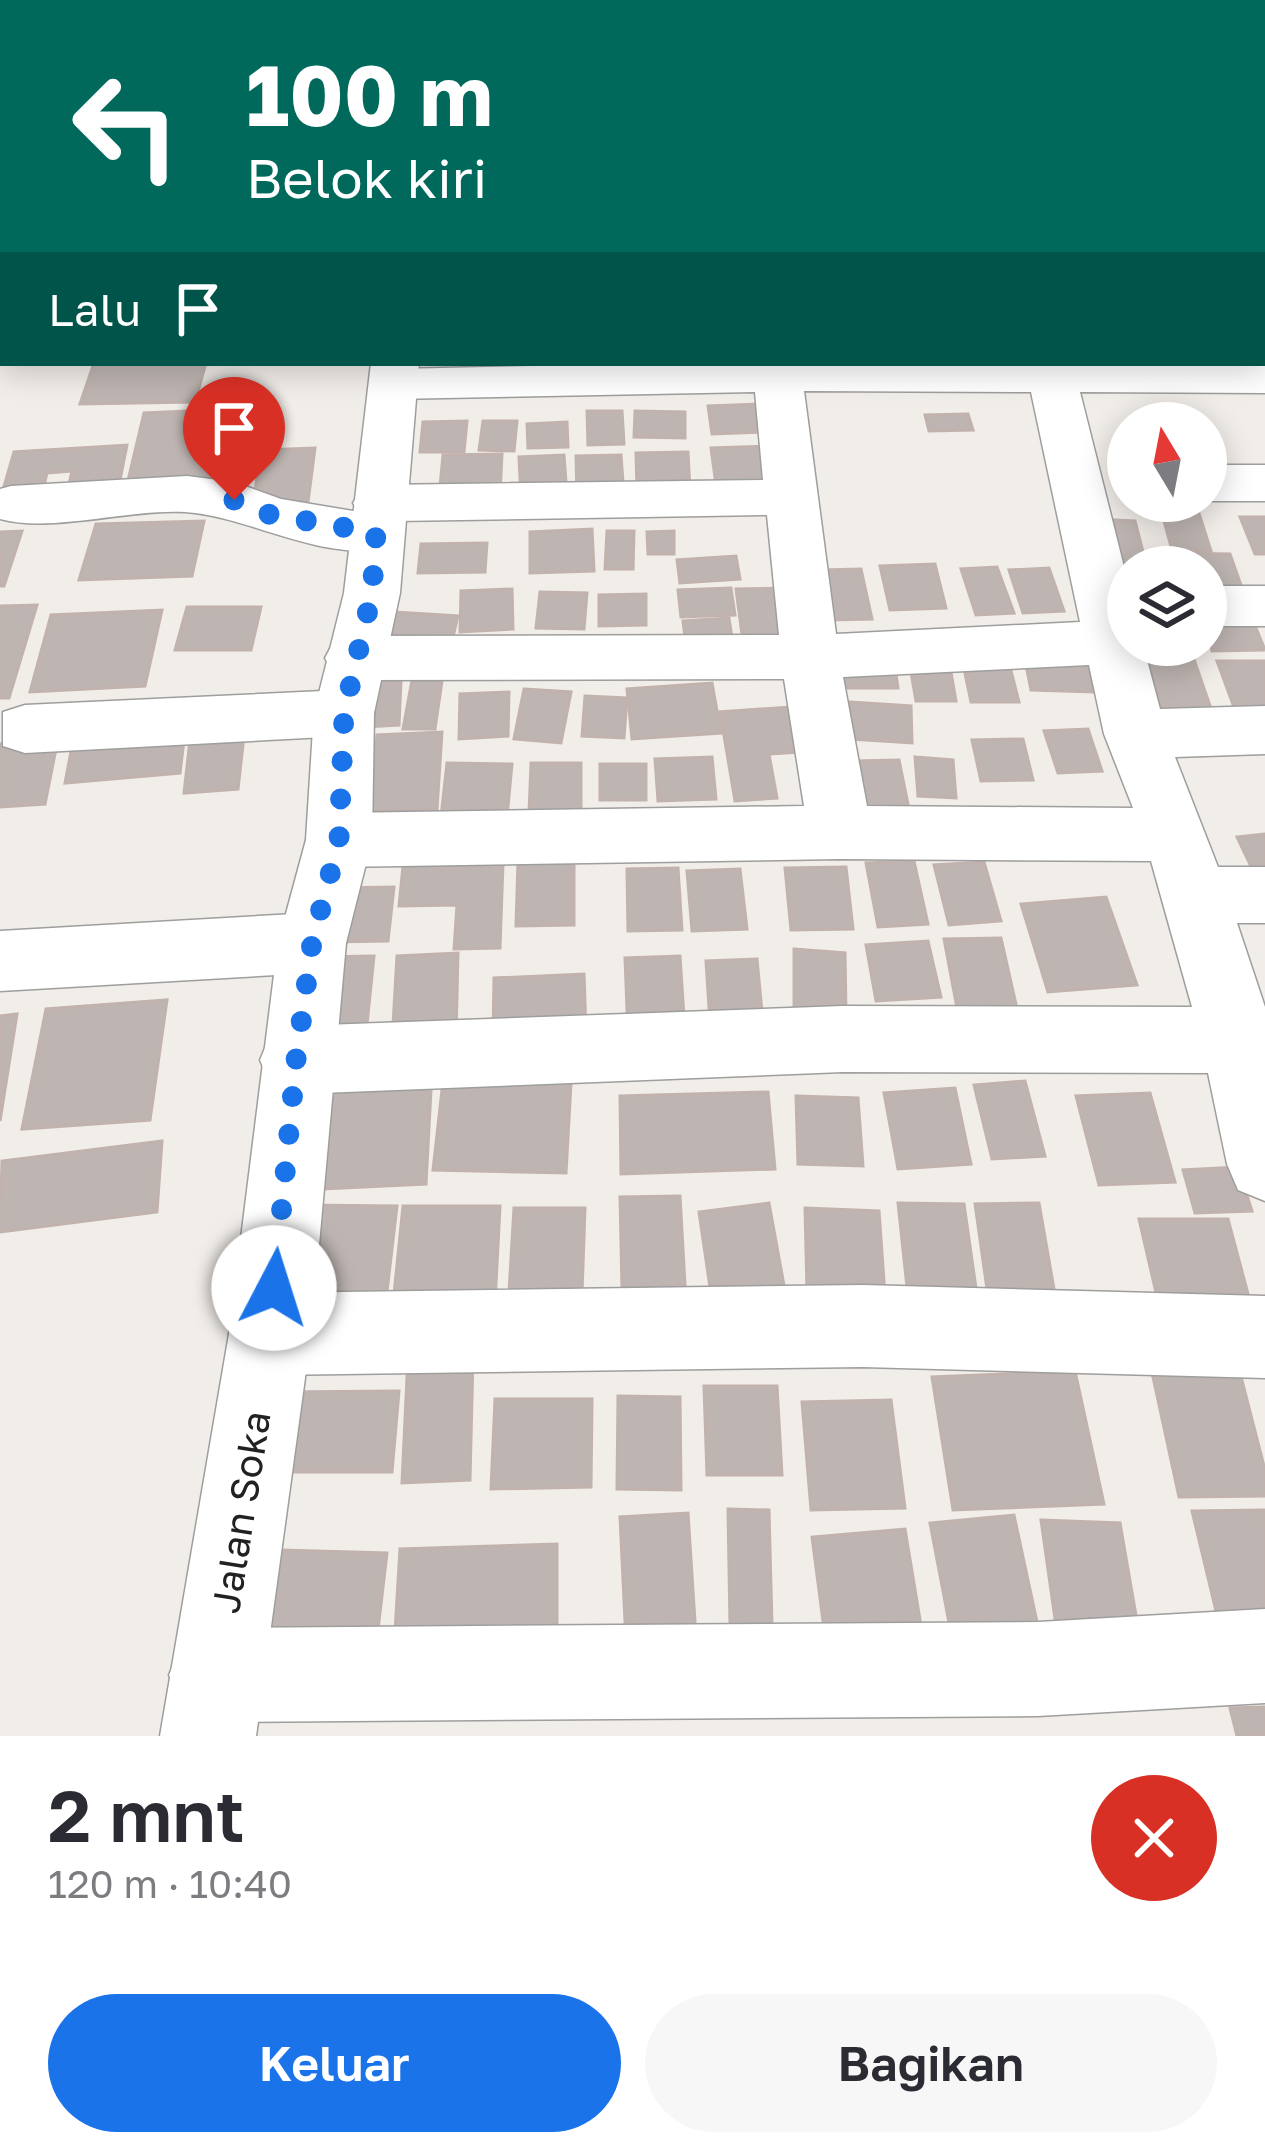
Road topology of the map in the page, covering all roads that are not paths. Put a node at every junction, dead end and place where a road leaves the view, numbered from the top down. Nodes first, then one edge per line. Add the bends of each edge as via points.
1 (777, 369) edge
2 (1051, 369) edge
3 (395, 374) edge
4 (1265, 378) edge
5 (1265, 483) edge
6 (1227, 484) edge
7 (1103, 485) edge
8 (789, 497) junction
9 (11, 504) dead end
10 (378, 518) junction
11 (1109, 546) edge
12 (1227, 606) edge
13 (1265, 606) edge
14 (1107, 619) edge
15 (810, 657) junction
16 (1124, 666) edge
17 (349, 686) junction
18 (25, 728) dead end
19 (1265, 730) edge
20 (1135, 734) junction
21 (840, 832) junction
22 (339, 840) junction
23 (1185, 865) junction
24 (1265, 895) edge
25 (312, 943) junction
26 (0, 961) edge
27 (1251, 1041) edge
28 (296, 1060) junction
29 (1265, 1165) edge
30 (270, 1334) junction
31 (1265, 1336) edge
32 (1265, 1656) edge
33 (212, 1706) edge

1 - 2 street
1 - 3 street
1 - 8 street
2 - 4 street
2 - 7 street
3 - 10 street, Jalan Soka
5 - 6 street
7 - 11 street
8 - 10 street
8 - 15 street
9 - 10 street via 187,494 307,523
10 - 17 street, Jalan Soka via 372,593
12 - 13 street
14 - 15 street
15 - 17 street
15 - 21 street
16 - 20 street
17 - 18 street
17 - 22 street, Jalan Soka
19 - 20 street
20 - 23 street
21 - 22 street
21 - 23 street
22 - 25 street, Jalan Soka
23 - 24 street
23 - 27 street
25 - 26 street
25 - 28 street, Jalan Soka
27 - 28 street via 842,1039
27 - 29 street
28 - 30 street, Jalan Soka
30 - 31 street via 863,1326
30 - 33 street, Jalan Soka
32 - 33 street

